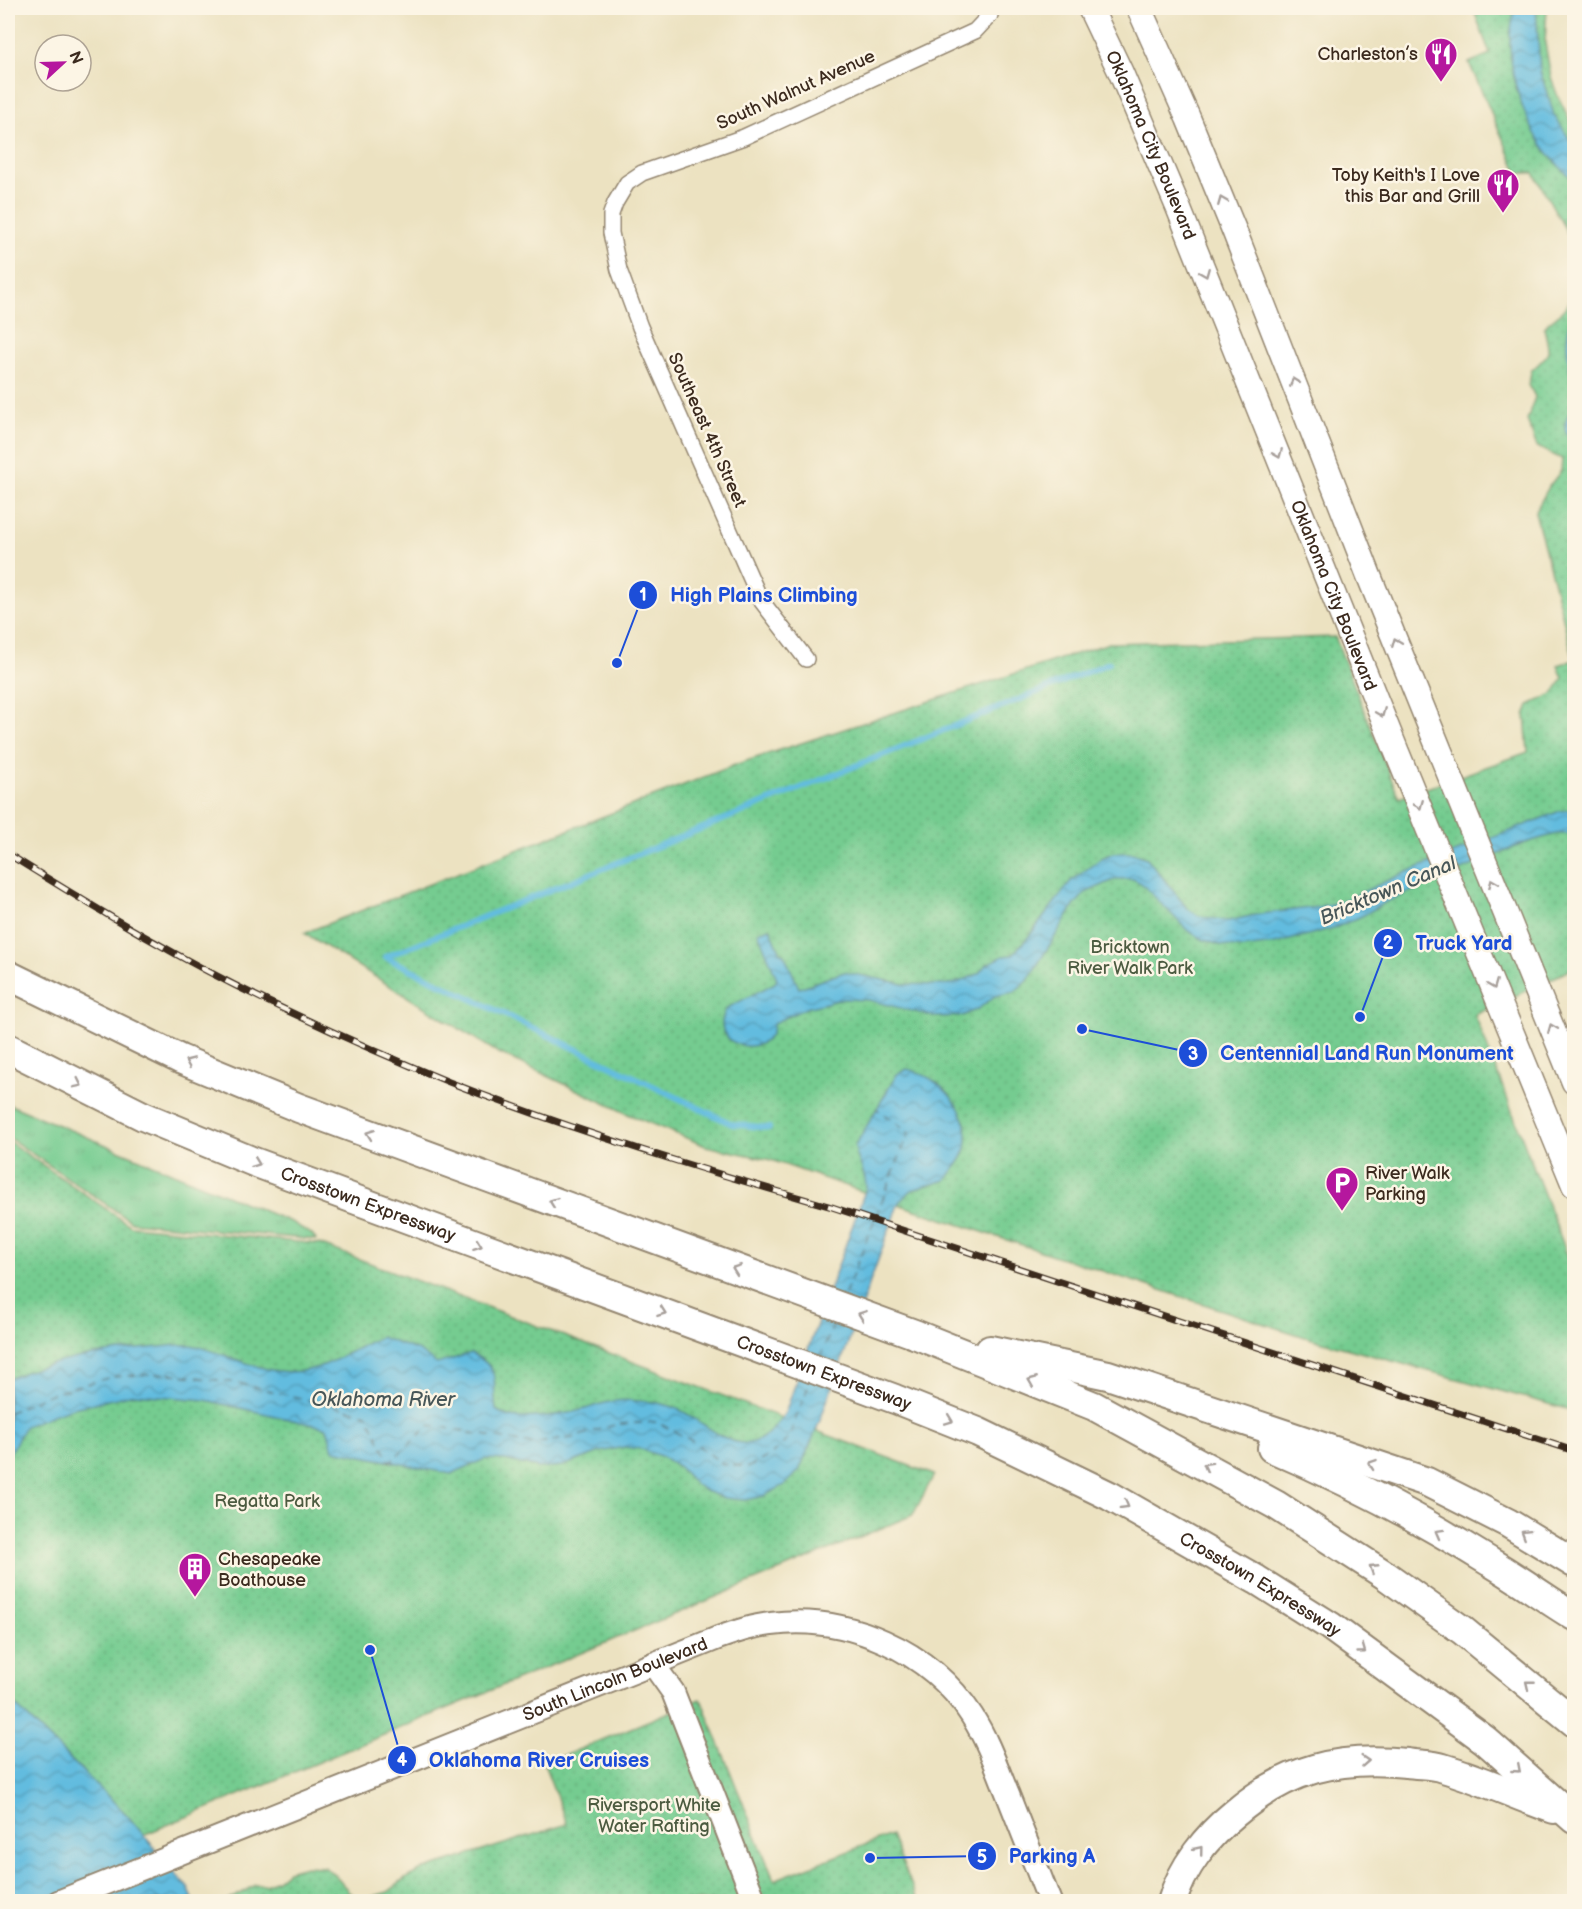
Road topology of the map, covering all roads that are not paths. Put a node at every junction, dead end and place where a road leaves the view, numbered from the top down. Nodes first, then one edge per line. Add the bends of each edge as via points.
1 (990, 8) edge
2 (1090, 8) edge
3 (1139, 8) edge
4 (615, 203) joint
5 (806, 659) dead end
6 (8, 975) edge
7 (8, 1048) edge
8 (1575, 1082) edge
9 (1575, 1185) edge
10 (917, 1335) junction
11 (1108, 1375) junction
12 (1575, 1563) edge
13 (1575, 1616) edge
14 (653, 1664) junction
15 (1575, 1722) edge
16 (1573, 1817) edge
17 (58, 1902) edge
18 (755, 1902) edge
19 (1050, 1902) edge
20 (1172, 1902) edge

1 - 4 street, South Walnut Avenue via 990,15 975,31 744,137 642,173 627,183
2 -> 9 main road, Oklahoma City Boulevard via 1178,207
8 -> 3 main road via 1234,230
4 - 5 street, Southeast 4th Street via 611,214 614,253 640,327 760,599
10 -> 6 highway via 299,1108 180,1059
7 -> 16 highway, Crosstown Expressway via 143,1116 254,1162 895,1399 978,1432 1110,1496 1330,1626 1485,1740
10 - 11 highway
15 -> 10 highway via 1462,1630 1276,1505 1094,1406
12 -> 11 highway via 1427,1482
13 -> 11 highway via 1405,1513 1304,1462
14 - 17 main road, South Lincoln Boulevard
14 - 18 main road via 673,1692
14 - 19 main road, South Lincoln Boulevard via 743,1629 795,1622 850,1628 902,1651 956,1694 987,1742
20 -> 16 highway via 1194,1856 1219,1826 1278,1782 1336,1763 1373,1760 1441,1767

